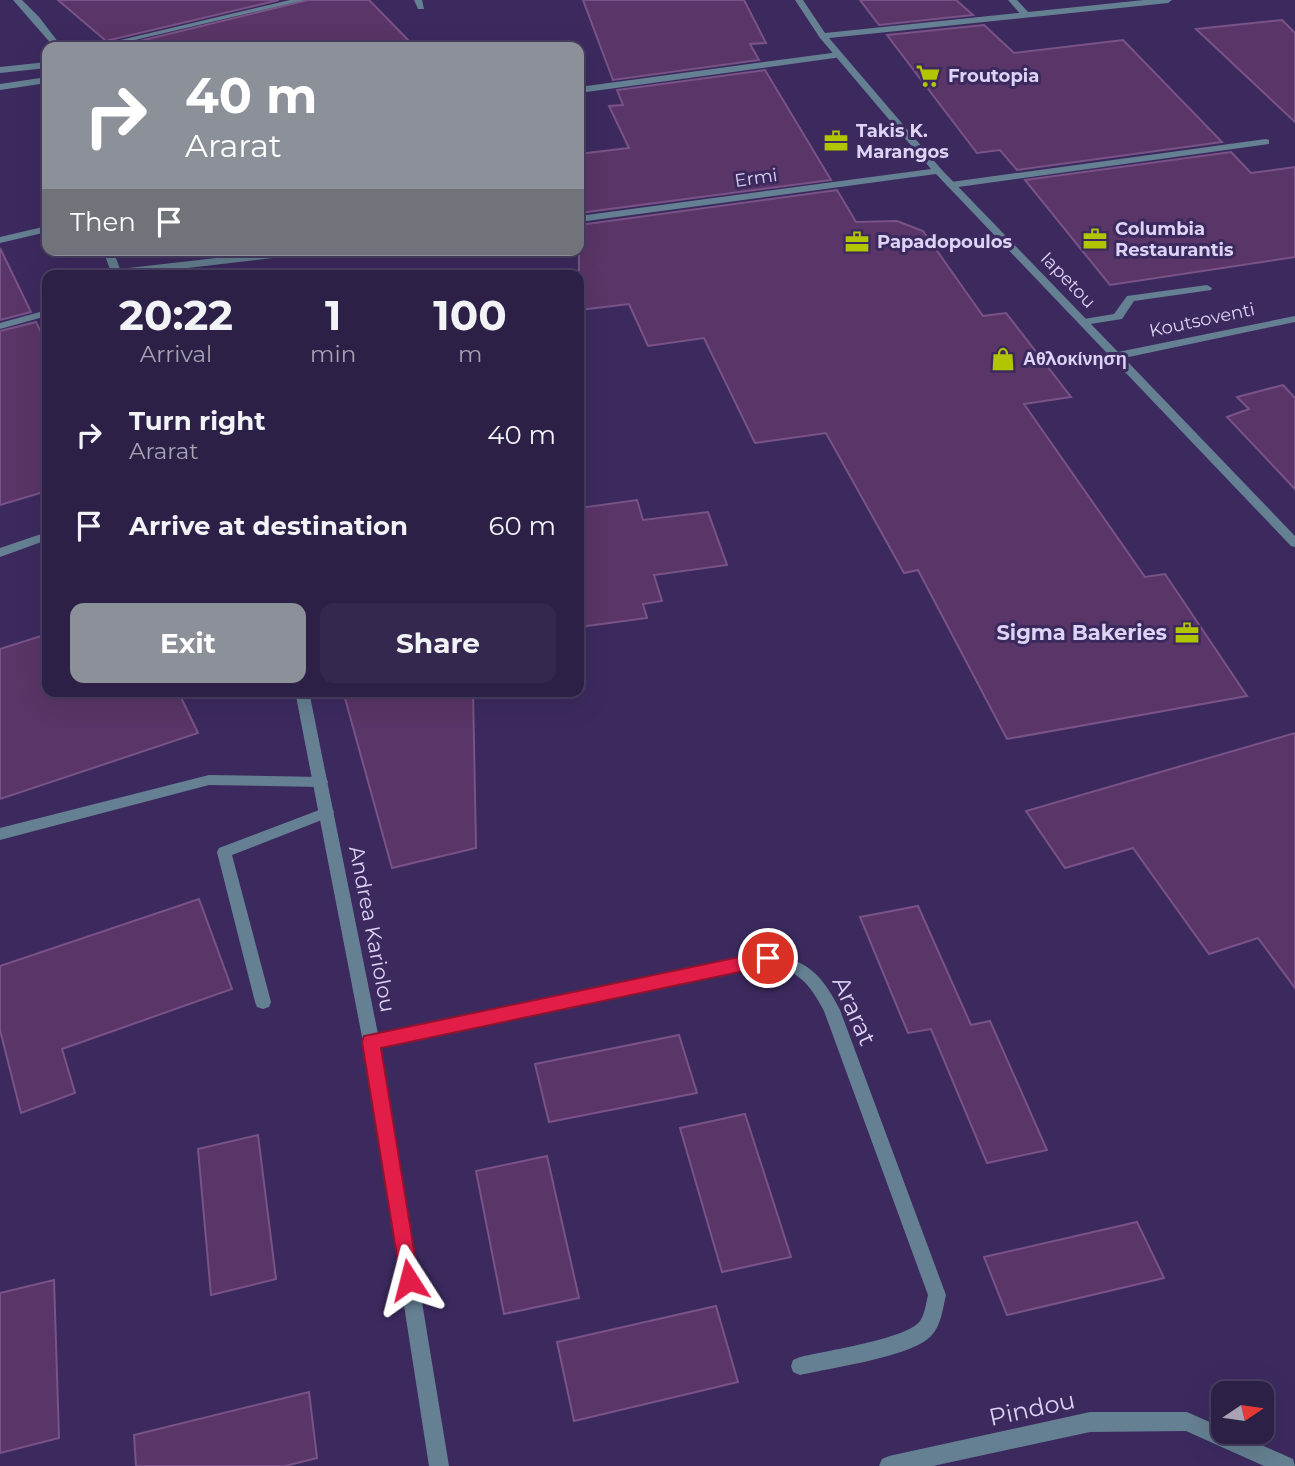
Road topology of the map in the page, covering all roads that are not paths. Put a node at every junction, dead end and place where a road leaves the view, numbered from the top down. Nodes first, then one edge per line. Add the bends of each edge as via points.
1 (17, 0) edge
2 (301, 0) edge
3 (799, 0) edge
4 (1012, 0) edge
5 (1168, 0) edge
6 (1144, 1) edge
7 (1026, 15) junction
8 (823, 36) junction
9 (54, 42) edge
10 (117, 42) edge
11 (839, 55) junction
12 (42, 66) edge
13 (0, 70) edge
14 (42, 81) edge
15 (0, 87) edge
16 (584, 89) edge
17 (1266, 142) dead end
18 (937, 171) junction
19 (951, 184) junction
20 (584, 218) edge
21 (42, 230) edge
22 (0, 240) edge
23 (266, 256) edge
24 (150, 270) edge
25 (1207, 288) dead end
26 (42, 314) edge
27 (1295, 319) edge
28 (1084, 322) junction
29 (0, 326) edge
30 (1117, 356) junction
31 (42, 538) edge
32 (1295, 543) edge
33 (0, 553) edge
34 (303, 697) edge
35 (321, 782) junction
36 (327, 812) junction
37 (0, 834) edge
38 (263, 1002) dead end
39 (371, 1042) junction
40 (800, 1366) dead end
41 (439, 1466) edge
42 (889, 1466) edge
43 (1286, 1466) edge

1 - 9 street
2 - 10 street
3 - 8 street, Iapetou
4 - 7 street
5 - 6 street
6 - 7 street
7 - 8 street
8 - 11 street, Iapetou
11 - 16 street
11 - 18 street, Iapetou
12 - 13 street
14 - 15 street
17 - 19 street
18 - 19 street, Iapetou
18 - 20 street, Ermi
19 - 28 street, Iapetou
21 - 22 street
23 - 24 street
25 - 28 street via 1131,298 1118,317
26 - 29 street
27 - 30 street, Koutsoventi
28 - 30 street, Iapetou
30 - 32 street, Iapetou
31 - 33 street
34 - 35 street, Andrea Kariolou
35 - 36 street, Andrea Kariolou
35 - 37 street via 209,779
36 - 38 street via 224,852
36 - 39 street, Andrea Kariolou
39 - 40 street, Ararat via 768,958 796,964 814,978 832,1010 937,1295 923,1332
39 - 41 street, Andrea Kariolou
42 - 43 street, Pindou via 1090,1422 1187,1421

